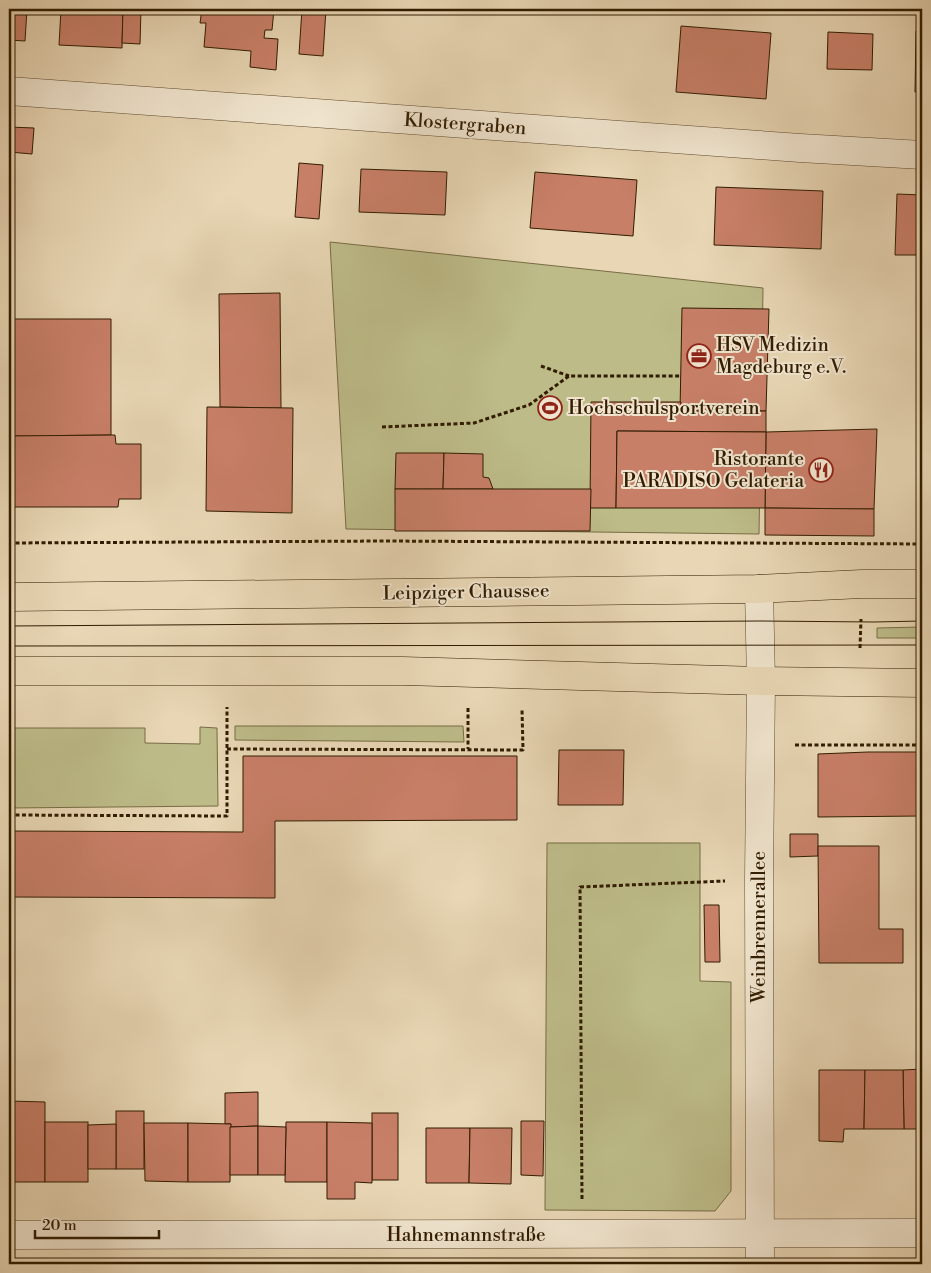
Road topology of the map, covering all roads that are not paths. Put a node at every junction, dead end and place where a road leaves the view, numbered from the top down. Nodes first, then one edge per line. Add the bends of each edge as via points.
1 (9, 91) edge
2 (922, 155) edge
3 (922, 584) edge
4 (760, 589) junction
5 (9, 598) edge
6 (9, 671) edge
7 (761, 681) junction
8 (922, 683) edge
9 (922, 1233) edge
10 (760, 1234) junction
11 (9, 1235) edge
12 (760, 1264) edge

1 - 2 street, Klostergraben
3 - 4 main road, Leipziger Chaussee
4 - 5 main road, Leipziger Chaussee
4 - 7 street, Weinbrennerallee
6 - 7 main road via 403,671
7 - 8 main road
7 - 10 street, Weinbrennerallee
9 - 10 street, Hahnemannstraße
10 - 11 street, Hahnemannstraße
10 - 12 street, Weinbrennerallee

